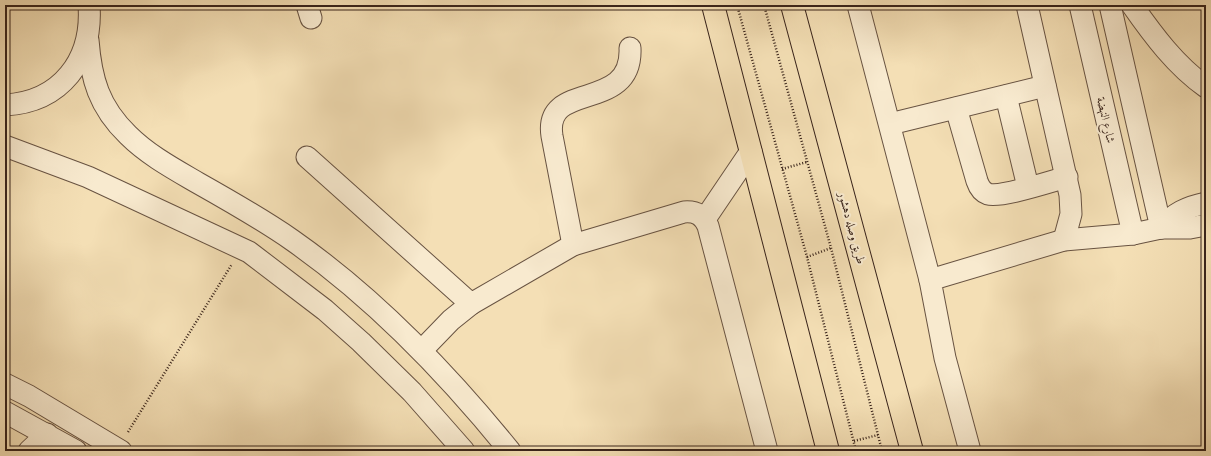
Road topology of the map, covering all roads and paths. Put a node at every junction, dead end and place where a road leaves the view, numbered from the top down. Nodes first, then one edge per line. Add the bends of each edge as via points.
1 (88, 5) edge
2 (713, 5) edge
3 (737, 5) edge
4 (764, 5) edge
5 (792, 5) edge
6 (858, 5) edge
7 (1027, 5) edge
8 (1080, 5) edge
9 (1110, 5) edge
10 (1132, 5) edge
11 (88, 40) junction
12 (630, 48) dead end
13 (1045, 86) junction
14 (1206, 87) edge
15 (1006, 96) junction
16 (5, 105) edge
17 (956, 108) junction
18 (890, 124) junction
19 (5, 146) edge
20 (751, 151) junction
21 (307, 157) dead end
22 (807, 162) junction
23 (782, 169) junction
24 (1067, 177) junction
25 (1028, 187) junction
26 (1206, 203) edge
27 (705, 219) junction
28 (1206, 225) edge
29 (1161, 228) junction
30 (1133, 234) junction
31 (1064, 240) junction
32 (574, 245) junction
33 (831, 248) junction
34 (242, 249) junction
35 (807, 257) junction
36 (930, 280) junction
37 (471, 304) junction
38 (422, 350) junction
39 (5, 384) edge
40 (5, 412) edge
41 (47, 434) junction
42 (878, 435) junction
43 (854, 441) junction
44 (119, 450) edge
45 (30, 451) edge
46 (76, 451) edge
47 (464, 451) edge
48 (510, 451) edge
49 (767, 451) edge
50 (828, 451) edge
51 (856, 451) edge
52 (882, 451) edge
53 (912, 451) edge
54 (970, 451) edge

1 - 11 street
2 - 20 main road
3 - 23 path
4 - 22 path
5 - 53 main road, طريق وصله دهشور
6 - 18 street
7 - 13 street
8 - 30 street, شارع النهضة
9 - 29 street
10 - 14 street via 1149,30 1175,59
11 - 16 street via 79,63 64,82 44,96 21,104
11 - 38 street via 90,67 97,92 110,115 128,136 168,166 258,217 292,240 354,289
12 - 32 street via 627,71 619,81 559,107 550,125
13 - 15 street
13 - 24 street
15 - 17 street
15 - 25 street
17 - 18 street
17 - 25 street via 979,187 989,194 996,195
18 - 36 street
19 - 34 street via 88,177
20 - 27 street
20 - 50 main road
21 - 37 street
22 - 23 path
22 - 33 path
23 - 35 path
24 - 25 street
24 - 31 street via 1070,214
26 - 29 street via 1180,211
27 - 32 street via 692,212 684,212
27 - 49 street
28 - 29 street
29 - 30 street
30 - 31 street
31 - 36 street
32 - 37 street
33 - 35 path
33 - 42 path
34 - 44 path
34 - 47 street via 288,280 361,342 412,392
35 - 43 path
36 - 54 street via 945,358
37 - 38 street via 451,320
38 - 48 street via 458,388
39 - 44 street
40 - 41 street
41 - 45 street
41 - 46 street
42 - 43 path
42 - 52 path
43 - 51 path

